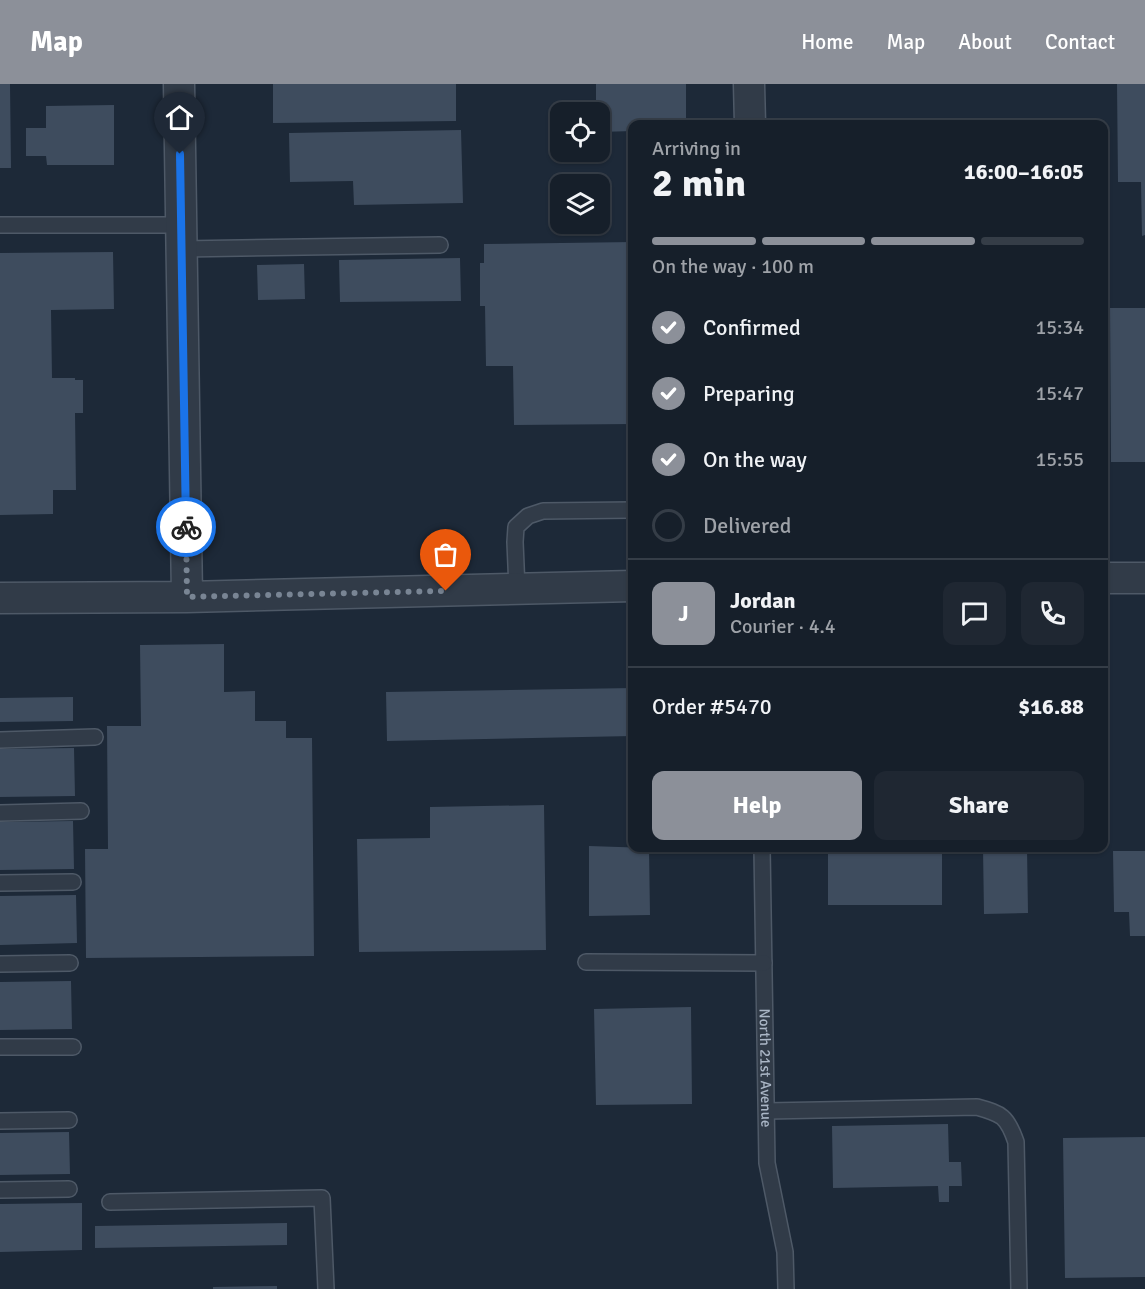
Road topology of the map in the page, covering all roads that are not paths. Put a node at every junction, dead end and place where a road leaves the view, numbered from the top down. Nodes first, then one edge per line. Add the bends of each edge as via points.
1 (179, 84) edge
2 (749, 84) edge
3 (750, 120) edge
4 (0, 225) edge
5 (181, 237) junction
6 (440, 245) dead end
7 (628, 510) edge
8 (1108, 578) edge
9 (1145, 578) edge
10 (628, 586) edge
11 (517, 589) junction
12 (187, 597) junction
13 (0, 598) edge
14 (95, 737) dead end
15 (0, 740) edge
16 (81, 811) dead end
17 (0, 813) edge
18 (762, 852) edge
19 (73, 882) dead end
20 (0, 883) edge
21 (586, 962) dead end
22 (70, 963) dead end
23 (764, 963) junction
24 (0, 964) edge
25 (0, 1047) edge
26 (73, 1047) dead end
27 (767, 1111) junction
28 (69, 1120) dead end
29 (0, 1121) edge
30 (69, 1189) dead end
31 (0, 1190) edge
32 (110, 1202) dead end
33 (326, 1289) edge
34 (786, 1289) edge
35 (1018, 1289) edge

1 - 5 street
2 - 3 street
4 - 5 lane
5 - 6 lane via 222,250
5 - 12 street
7 - 11 lane via 543,511 528,516 516,527
8 - 9 street
10 - 11 street
11 - 12 street
12 - 13 street
14 - 15 lane
16 - 17 lane
18 - 23 lane, North 21st Avenue
19 - 20 lane
21 - 23 lane
22 - 24 lane
23 - 27 lane, North 21st Avenue
25 - 26 lane
27 - 34 lane, North 21st Avenue via 767,1163 785,1252
27 - 35 lane via 977,1107 1000,1114 1011,1127 1016,1142
28 - 29 lane
30 - 31 lane
32 - 33 lane via 322,1198

